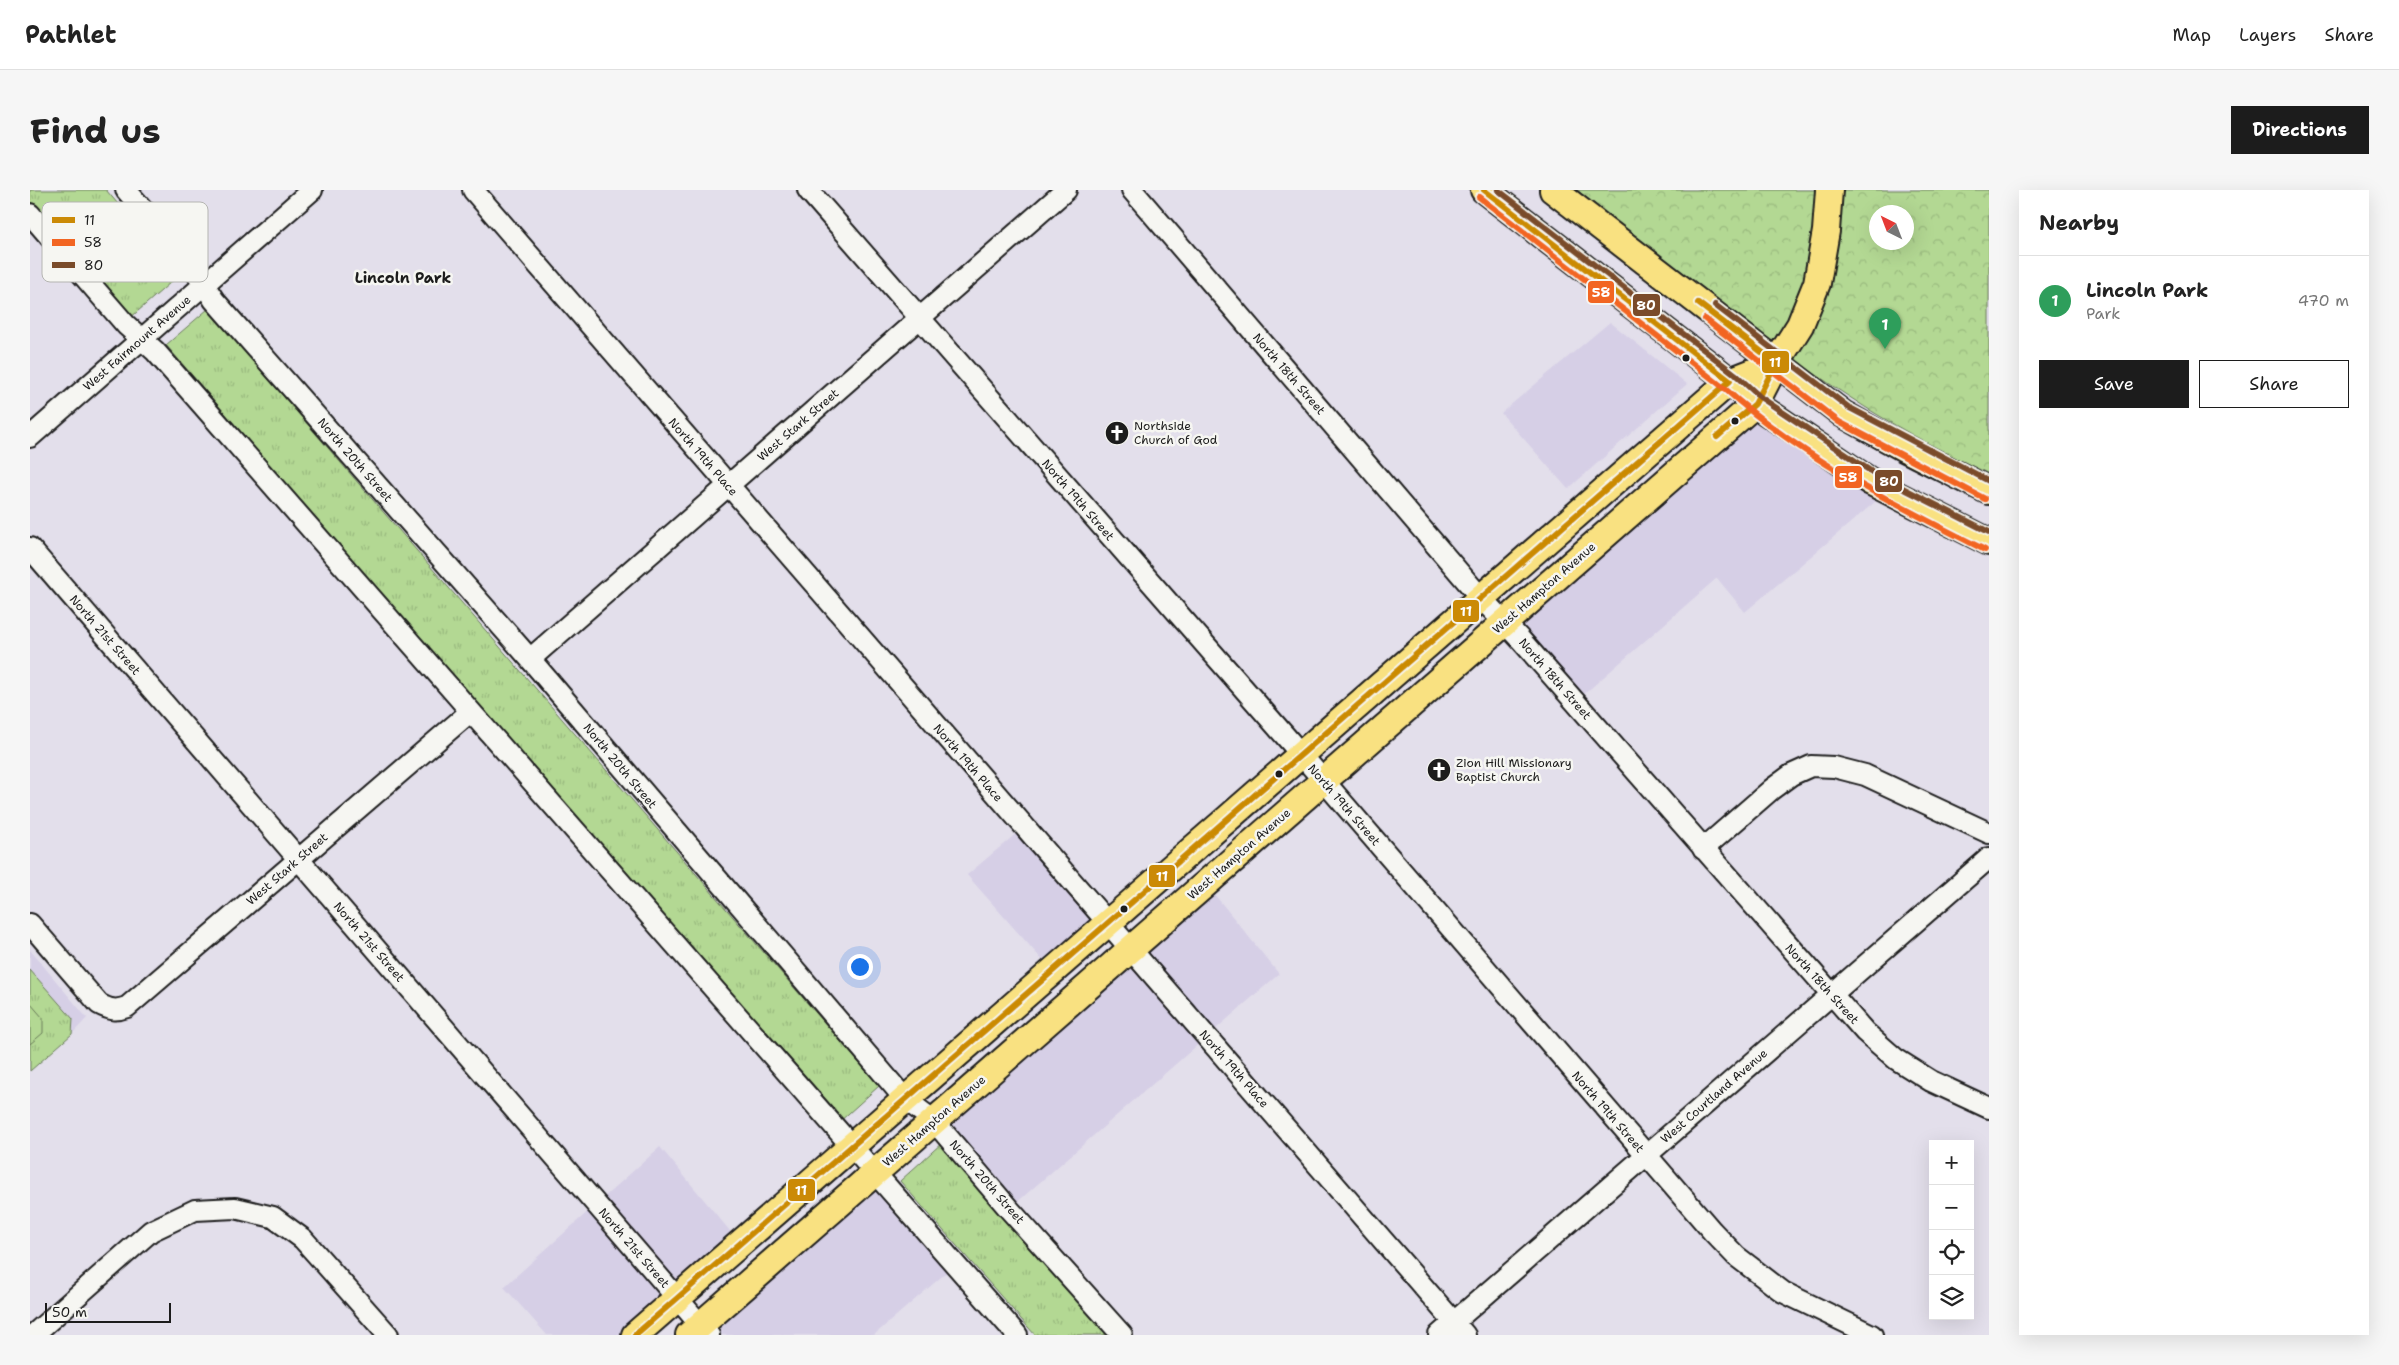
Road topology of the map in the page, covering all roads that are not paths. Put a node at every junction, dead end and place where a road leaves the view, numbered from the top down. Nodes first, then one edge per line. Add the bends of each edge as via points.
1 (126, 190) edge
2 (312, 190) edge
3 (474, 190) edge
4 (808, 190) edge
5 (1066, 190) edge
6 (1132, 190) edge
7 (1484, 190) edge
8 (1553, 190) edge
9 (1829, 190) edge
10 (136, 202) edge
11 (30, 214) edge
12 (42, 228) edge
13 (208, 281) edge
14 (89, 282) edge
15 (202, 282) edge
16 (207, 282) edge
17 (204, 285) junction
18 (919, 319) junction
19 (142, 339) junction
20 (1776, 363) junction
21 (1730, 381) junction
22 (1755, 404) junction
23 (30, 437) edge
24 (728, 486) junction
25 (1989, 490) edge
26 (1989, 542) edge
27 (30, 548) edge
28 (1481, 598) junction
29 (1505, 622) junction
30 (530, 659) junction
31 (470, 712) junction
32 (1301, 755) junction
33 (1324, 781) junction
34 (1989, 833) edge
35 (1704, 850) junction
36 (1989, 858) edge
37 (298, 859) junction
38 (1107, 923) junction
39 (30, 924) edge
40 (1130, 950) junction
41 (1832, 995) junction
42 (905, 1099) junction
43 (1989, 1108) edge
44 (934, 1120) junction
45 (850, 1147) junction
46 (1645, 1155) junction
47 (874, 1174) junction
48 (677, 1298) junction
49 (1459, 1328) edge
50 (700, 1332) edge
51 (33, 1335) edge
52 (388, 1335) edge
53 (635, 1335) edge
54 (1017, 1335) edge
55 (1122, 1335) edge
56 (1438, 1335) edge
57 (1872, 1335) edge

1 - 10 street, North 20th Street
2 - 13 street, West Fairmount Avenue
3 - 24 street, North 19th Place
4 - 18 street, North 19th Street
5 - 18 street, West Stark Street
6 - 28 street, North 18th Street
7 - 21 main road
8 - 20 main road
9 - 20 main road, West Hampton Avenue via 1817,283 1800,325
11 - 12 street
14 - 19 street
15 - 17 street, North 20th Street
16 - 17 street, West Fairmount Avenue
17 - 19 street, West Fairmount Avenue
17 - 30 street, North 20th Street
18 - 24 street, West Stark Street
18 - 32 street, North 19th Street
19 - 23 street, West Fairmount Avenue
19 - 31 street
20 - 21 main road
20 - 22 main road, West Hampton Avenue
20 - 25 main road via 1843,414
21 - 22 main road
21 - 28 main road
22 - 26 main road via 1871,482
22 - 29 main road, West Hampton Avenue
24 - 30 street, West Stark Street
24 - 38 street, North 19th Place
27 - 37 street, North 21st Street
28 - 29 street, North 18th Street
28 - 32 main road
29 - 33 main road, West Hampton Avenue
29 - 35 street, North 18th Street
30 - 42 street, North 20th Street
31 - 37 street, West Stark Street
31 - 45 street
32 - 33 street, North 19th Street
32 - 38 main road
33 - 40 main road, West Hampton Avenue
33 - 46 street, North 19th Street
34 - 35 street via 1865,775 1834,767 1811,766 1778,784
35 - 41 street, North 18th Street
36 - 41 street, West Courtland Avenue
37 - 39 street, West Stark Street via 138,999 118,1010 99,1004
37 - 48 street, North 21st Street
38 - 40 street, North 19th Place
38 - 42 main road
40 - 44 main road, West Hampton Avenue
40 - 49 street, North 19th Place
41 - 43 street, North 18th Street via 1865,1032 1896,1059 1931,1081
41 - 46 street, West Courtland Avenue
42 - 44 street, North 20th Street
42 - 45 main road
44 - 47 main road, West Hampton Avenue
44 - 55 street, North 20th Street
45 - 47 street
45 - 48 main road
46 - 49 street, West Courtland Avenue
46 - 57 street, North 19th Street via 1736,1256 1758,1275 1783,1292
47 - 50 main road, West Hampton Avenue
47 - 54 street
48 - 50 street, North 21st Street
48 - 53 main road
49 - 56 street, West Courtland Avenue
51 - 52 street via 151,1231 195,1210 235,1208 273,1217 303,1239

